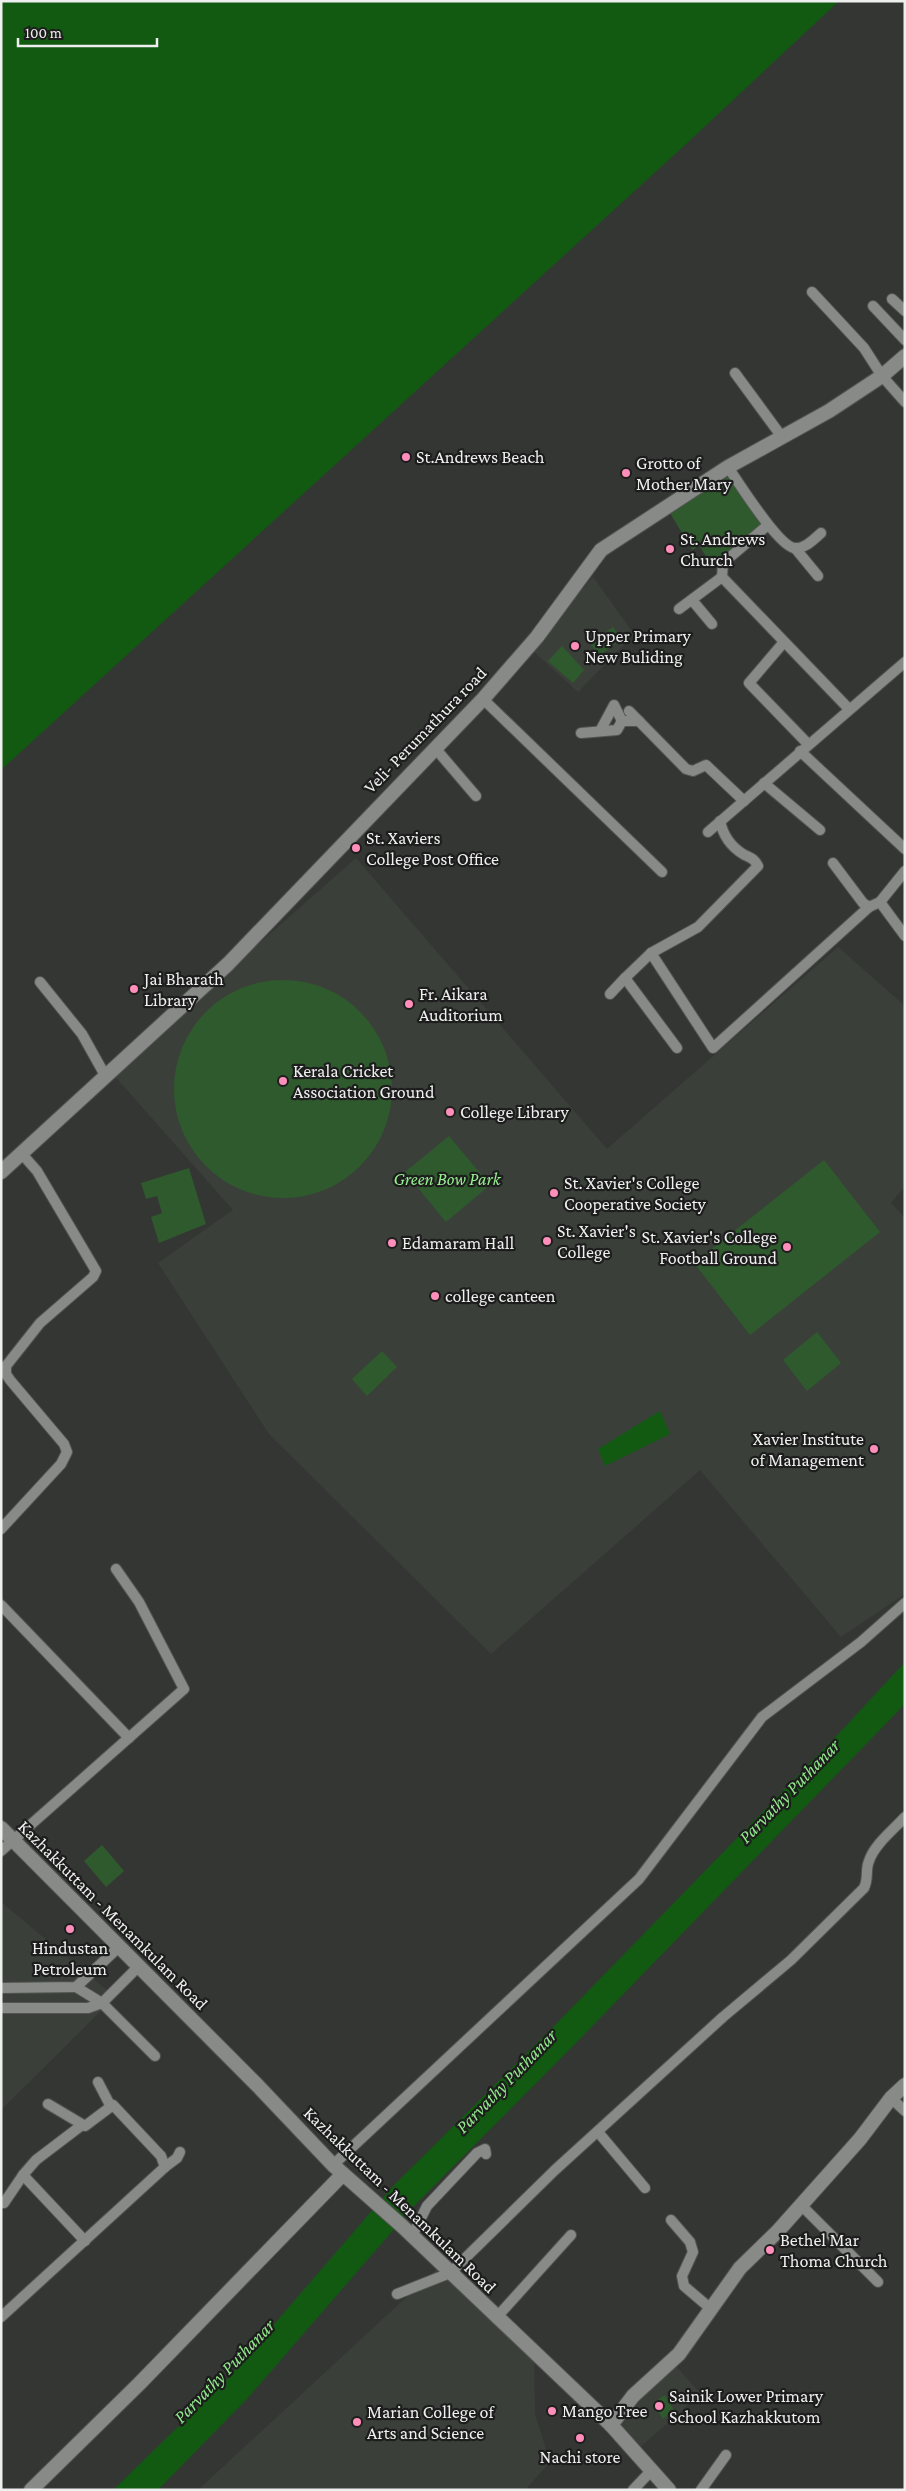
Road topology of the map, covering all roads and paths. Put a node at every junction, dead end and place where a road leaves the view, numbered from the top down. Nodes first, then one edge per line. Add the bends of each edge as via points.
1 (812, 292) dead end
2 (892, 299) dead end
3 (873, 306) dead end
4 (905, 311) edge
5 (905, 340) edge
6 (905, 356) edge
7 (735, 373) dead end
8 (882, 376) junction
9 (905, 402) edge
10 (782, 437) junction
11 (728, 467) junction
12 (768, 525) junction
13 (821, 533) dead end
14 (795, 548) junction
15 (722, 576) junction
16 (818, 576) dead end
17 (692, 600) junction
18 (679, 609) dead end
19 (712, 624) dead end
20 (784, 642) junction
21 (905, 662) edge
22 (483, 699) junction
23 (849, 709) junction
24 (629, 711) dead end
25 (622, 721) junction
26 (639, 721) junction
27 (600, 732) junction
28 (581, 733) dead end
29 (435, 748) junction
30 (804, 748) junction
31 (764, 783) junction
32 (476, 796) dead end
33 (744, 801) junction
34 (720, 821) junction
35 (820, 830) dead end
36 (708, 832) dead end
37 (905, 849) edge
38 (833, 863) dead end
39 (905, 871) edge
40 (662, 872) dead end
41 (880, 902) junction
42 (869, 907) junction
43 (905, 936) edge
44 (652, 953) junction
45 (625, 978) junction
46 (40, 982) dead end
47 (610, 994) dead end
48 (677, 1048) dead end
49 (106, 1077) junction
50 (22, 1154) junction
51 (1, 1172) edge
52 (3, 1373) edge
53 (1, 1529) edge
54 (116, 1569) dead end
55 (905, 1604) edge
56 (1, 1605) edge
57 (129, 1738) junction
58 (905, 1817) edge
59 (1, 1828) edge
60 (14, 1841) junction
61 (1, 1851) edge
62 (120, 1946) junction
63 (138, 1967) junction
64 (76, 1986) junction
65 (1, 1988) edge
66 (102, 2003) junction
67 (1, 2008) edge
68 (155, 2056) dead end
69 (98, 2082) dead end
70 (905, 2085) edge
71 (890, 2098) junction
72 (48, 2104) dead end
73 (110, 2105) junction
74 (905, 2111) edge
75 (82, 2125) junction
76 (598, 2132) junction
77 (180, 2152) dead end
78 (486, 2154) dead end
79 (165, 2166) junction
80 (338, 2170) junction
81 (23, 2175) junction
82 (645, 2188) dead end
83 (4, 2203) dead end
84 (801, 2206) junction
85 (670, 2220) dead end
86 (407, 2231) junction
87 (571, 2235) dead end
88 (85, 2241) junction
89 (450, 2273) junction
90 (878, 2282) dead end
91 (397, 2294) dead end
92 (1, 2304) edge
93 (15, 2304) junction
94 (711, 2309) junction
95 (1, 2317) edge
96 (496, 2318) junction
97 (611, 2425) junction
98 (726, 2455) dead end
99 (651, 2471) junction
100 (31, 2490) edge
101 (633, 2490) edge
102 (669, 2490) edge
103 (701, 2490) edge

1 - 8 street via 864,348
2 - 4 street
3 - 5 street
6 - 8 main road, Veli- Perumathura road
7 - 10 street
8 - 9 street
8 - 10 main road, Veli- Perumathura road
10 - 11 main road, Veli- Perumathura road
11 - 12 street
11 - 22 main road, Veli- Perumathura road via 601,550 537,637
12 - 14 street via 787,545
12 - 15 street via 723,563
13 - 14 street via 806,546
14 - 16 street
15 - 17 street
15 - 20 street
17 - 18 street
17 - 19 street
20 - 23 street
20 - 30 street via 749,683
21 - 23 street
22 - 29 main road, Veli- Perumathura road
22 - 40 street
23 - 30 street
24 - 26 street
25 - 26 street
25 - 27 street via 617,730
25 - 27 street via 614,705
26 - 33 street via 686,769 693,771 706,765
27 - 28 street
29 - 32 street
29 - 49 main road, Veli- Perumathura road via 228,964
30 - 31 street
30 - 37 street
31 - 33 street
31 - 35 street
33 - 34 street
34 - 36 street
34 - 44 street via 724,835 741,853 755,859 758,866 698,927
38 - 42 street via 862,903
39 - 41 street
41 - 42 street
41 - 43 street
42 - 44 street via 713,1048
44 - 45 street
45 - 47 street
45 - 48 street
46 - 49 street via 82,1034
49 - 50 main road, Veli- Perumathura road
50 - 51 main road, Veli- Perumathura road
50 - 52 street via 36,1171 96,1271 40,1323 8,1361
52 - 53 street via 64,1444 67,1452 61,1464
54 - 57 street via 139,1602 184,1689
55 - 80 street via 762,1717 639,1879
56 - 57 street
57 - 60 street
58 - 76 street via 870,1855 868,1880 864,1888 791,1960 722,2017
59 - 60 main road, Kazhakkuttam - Menamkulam Road
60 - 61 street
60 - 62 main road, Kazhakkuttam - Menamkulam Road
62 - 63 main road, Kazhakkuttam - Menamkulam Road
62 - 64 street
63 - 66 street
63 - 80 main road, Kazhakkuttam - Menamkulam Road
64 - 65 street
64 - 66 street
66 - 67 street via 88,2008
66 - 68 street
69 - 73 street
70 - 71 main road
71 - 74 street
71 - 84 main road via 860,2139
72 - 75 street
73 - 75 street via 88,2125
73 - 79 street via 115,2106 161,2156
75 - 81 street via 36,2160
76 - 82 street
76 - 89 street
77 - 79 street
78 - 86 street via 485,2149 477,2153
79 - 88 street
80 - 86 main road, Kazhakkuttam - Menamkulam Road
80 - 100 main road via 140,2383
81 - 83 street
81 - 88 street
84 - 90 street
84 - 94 main road via 740,2268
85 - 94 street via 690,2242 693,2252 682,2276 684,2286
86 - 89 main road, Kazhakkuttam - Menamkulam Road
87 - 96 street
88 - 93 street
89 - 91 street
89 - 96 main road, Kazhakkuttam - Menamkulam Road
92 - 93 street
93 - 95 street
94 - 97 main road via 679,2354 633,2396
96 - 97 main road, Kazhakkuttam - Menamkulam Road
97 - 99 main road, Kazhakkuttam - Menamkulam Road
98 - 103 street
99 - 101 street
99 - 102 main road, Kazhakkuttam - Menamkulam Road

